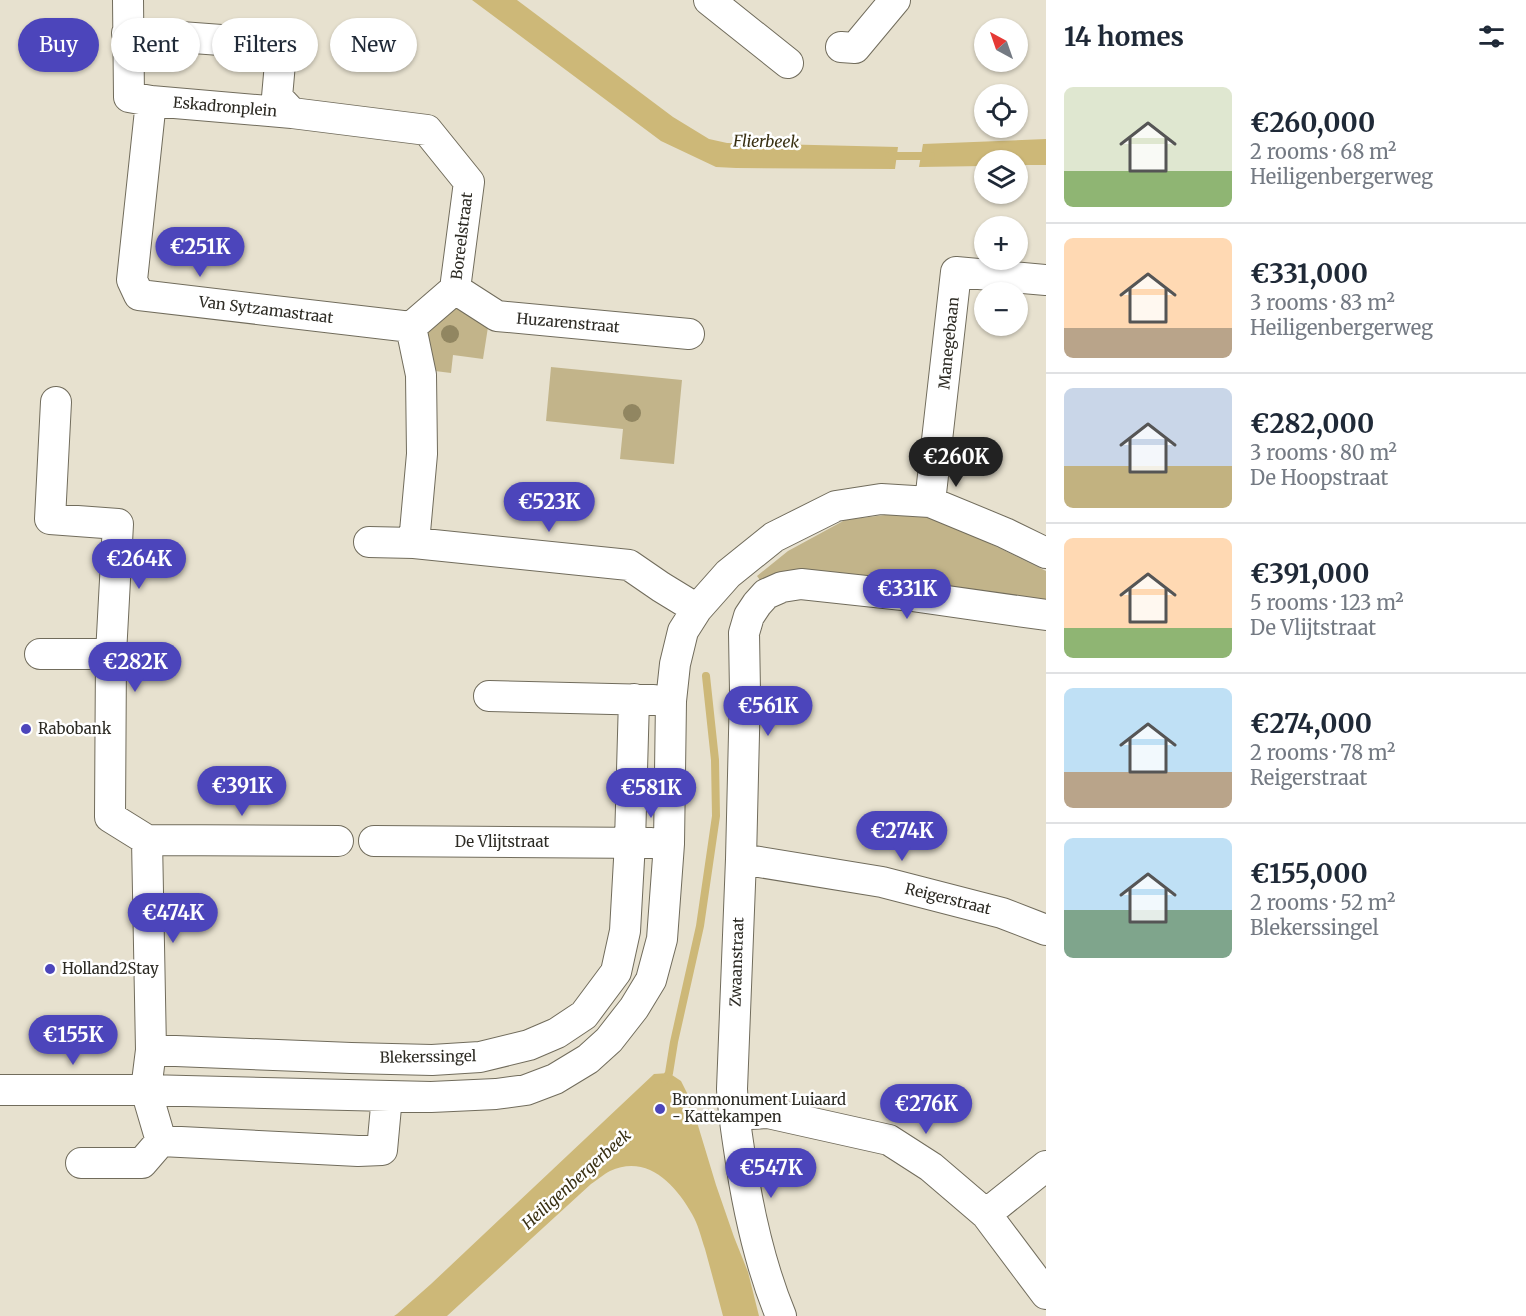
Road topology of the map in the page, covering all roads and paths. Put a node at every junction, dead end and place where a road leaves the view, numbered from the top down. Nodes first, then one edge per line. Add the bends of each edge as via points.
1 (128, 0) edge
2 (709, 0) edge
3 (908, 2) edge
4 (127, 18) edge
5 (200, 38) edge
6 (841, 47) dead end
7 (788, 63) dead end
8 (128, 72) edge
9 (151, 101) junction
10 (291, 113) junction
11 (1046, 280) edge
12 (455, 289) junction
13 (411, 327) junction
14 (689, 334) dead end
15 (56, 402) dead end
16 (930, 502) junction
17 (369, 542) dead end
18 (414, 543) junction
19 (1046, 553) edge
20 (697, 609) junction
21 (1046, 615) edge
22 (40, 654) dead end
23 (111, 654) junction
24 (489, 696) dead end
25 (634, 699) junction
26 (671, 701) junction
27 (147, 840) junction
28 (338, 841) dead end
29 (374, 841) dead end
30 (630, 842) junction
31 (669, 844) junction
32 (741, 859) junction
33 (1046, 930) edge
34 (151, 1050) junction
35 (0, 1090) edge
36 (146, 1090) junction
37 (387, 1096) junction
38 (733, 1115) junction
39 (161, 1141) junction
40 (81, 1163) dead end
41 (1046, 1166) edge
42 (986, 1214) junction
43 (1046, 1294) edge
44 (781, 1316) edge

1 - 4 street
2 - 7 street
3 - 6 street via 855,48
5 - 10 street, Eskadronplein via 275,44 281,52 277,97
8 - 9 street via 129,97
9 - 10 street, Eskadronplein
9 - 13 street, Van Sytzamastraat via 132,280 139,295
10 - 12 street, Boreelstraat via 427,130 468,182
11 - 16 street, Manegebaan via 956,272
12 - 13 street, Boreelstraat
12 - 14 street, Huzarenstraat via 497,316
13 - 18 street via 421,375 422,454
15 - 23 street via 50,519 118,524
16 - 19 street
16 - 20 street via 881,499 836,506 774,537 728,574
17 - 18 street
18 - 20 street via 629,565
20 - 26 street via 683,631
21 - 32 street, Zwaanstraat via 801,584 766,594 749,616 744,633
22 - 23 street
23 - 27 street via 110,817
24 - 25 street
25 - 26 street
25 - 30 street, Blekerssingel
26 - 31 street
27 - 28 street
27 - 34 street
29 - 30 street, De Vlijtstraat
30 - 31 street, De Vlijtstraat
30 - 34 street, Blekerssingel via 625,931 616,972 584,1015 557,1033 529,1045 480,1057 432,1060
31 - 37 street via 662,939 651,980 609,1040 588,1059 555,1079 526,1090
32 - 33 street, Reigerstraat via 882,882 1002,913
32 - 38 street, Zwaanstraat
34 - 36 street
35 - 36 street
36 - 37 street
36 - 39 street
37 - 39 street via 382,1150
38 - 42 street via 768,1113 889,1140 931,1167
38 - 44 street, Zwaanstraat via 753,1229
39 - 40 street via 142,1163
41 - 42 street
42 - 43 street

